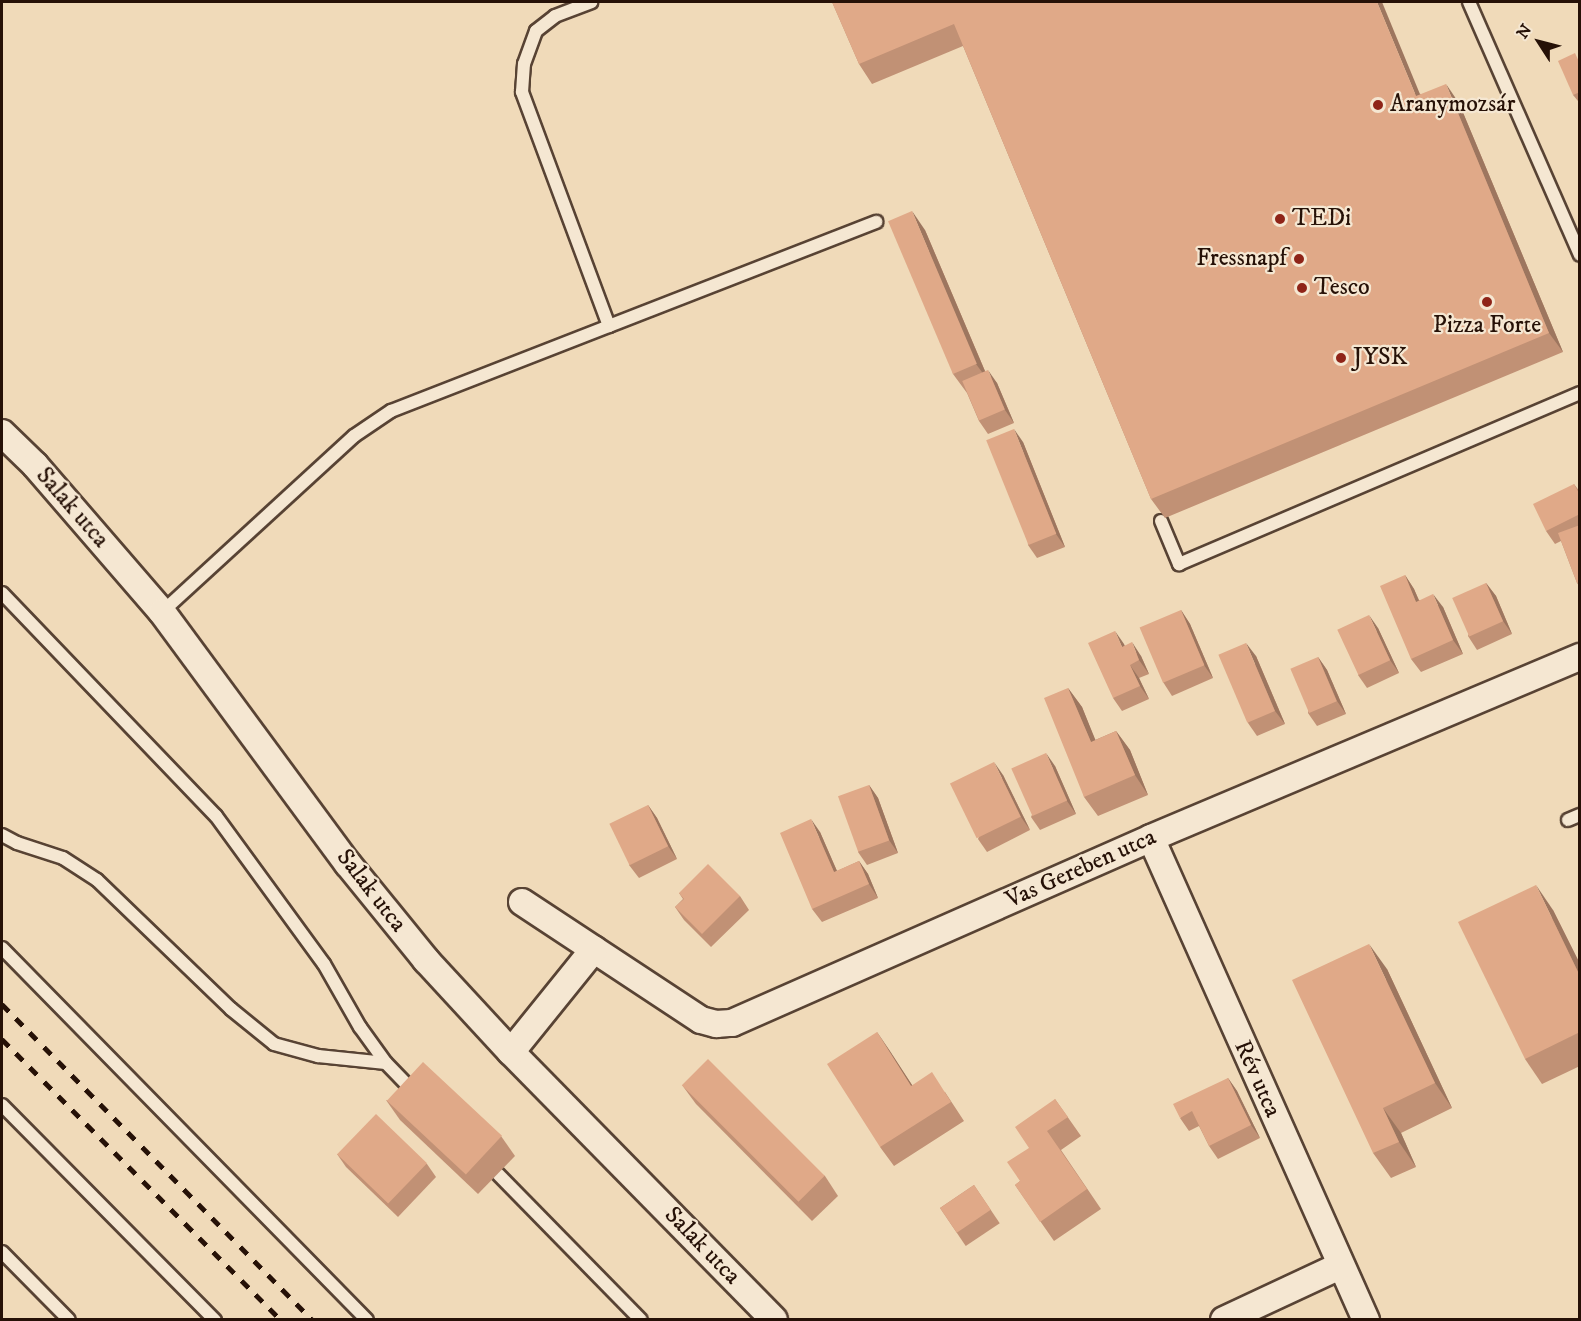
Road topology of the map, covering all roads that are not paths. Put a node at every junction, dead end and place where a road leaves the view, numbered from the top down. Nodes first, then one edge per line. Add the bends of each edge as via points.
1 (591, 2) edge
2 (1469, 2) edge
3 (876, 222) dead end
4 (1580, 255) edge
5 (609, 326) junction
6 (1580, 393) edge
7 (2, 433) edge
8 (1161, 521) dead end
9 (2, 593) edge
10 (162, 612) junction
11 (1580, 657) edge
12 (2, 835) edge
13 (1151, 838) junction
14 (522, 902) dead end
15 (2, 948) edge
16 (594, 949) junction
17 (511, 1052) junction
18 (386, 1063) junction
19 (421, 1098) edge
20 (2, 1105) edge
21 (498, 1174) dead end
22 (2, 1252) edge
23 (1340, 1266) junction
24 (69, 1320) edge
25 (216, 1320) edge
26 (367, 1320) edge
27 (641, 1320) edge
28 (774, 1320) edge
29 (1224, 1320) edge
30 (1365, 1320) edge

1 - 5 lane via 555,16 536,31 524,64 522,92
2 - 4 lane
3 - 5 lane
5 - 10 lane via 391,411 354,436
6 - 8 lane via 1179,564
7 - 10 street, Salak utca via 36,465
9 - 18 lane via 216,816 324,963 360,1027
10 - 17 street, Salak utca via 381,905
11 - 13 street, Vas Gereben utca
12 - 18 lane via 63,858 97,880 231,1009 274,1044 318,1056
13 - 16 street, Vas Gereben utca via 732,1023 701,1020
13 - 23 street, Rév utca
14 - 16 street, Vas Gereben utca
15 - 26 lane
16 - 17 street
17 - 28 street, Salak utca
18 - 19 lane
20 - 25 lane
21 - 27 lane
22 - 24 lane
23 - 29 street
23 - 30 street, Rév utca

